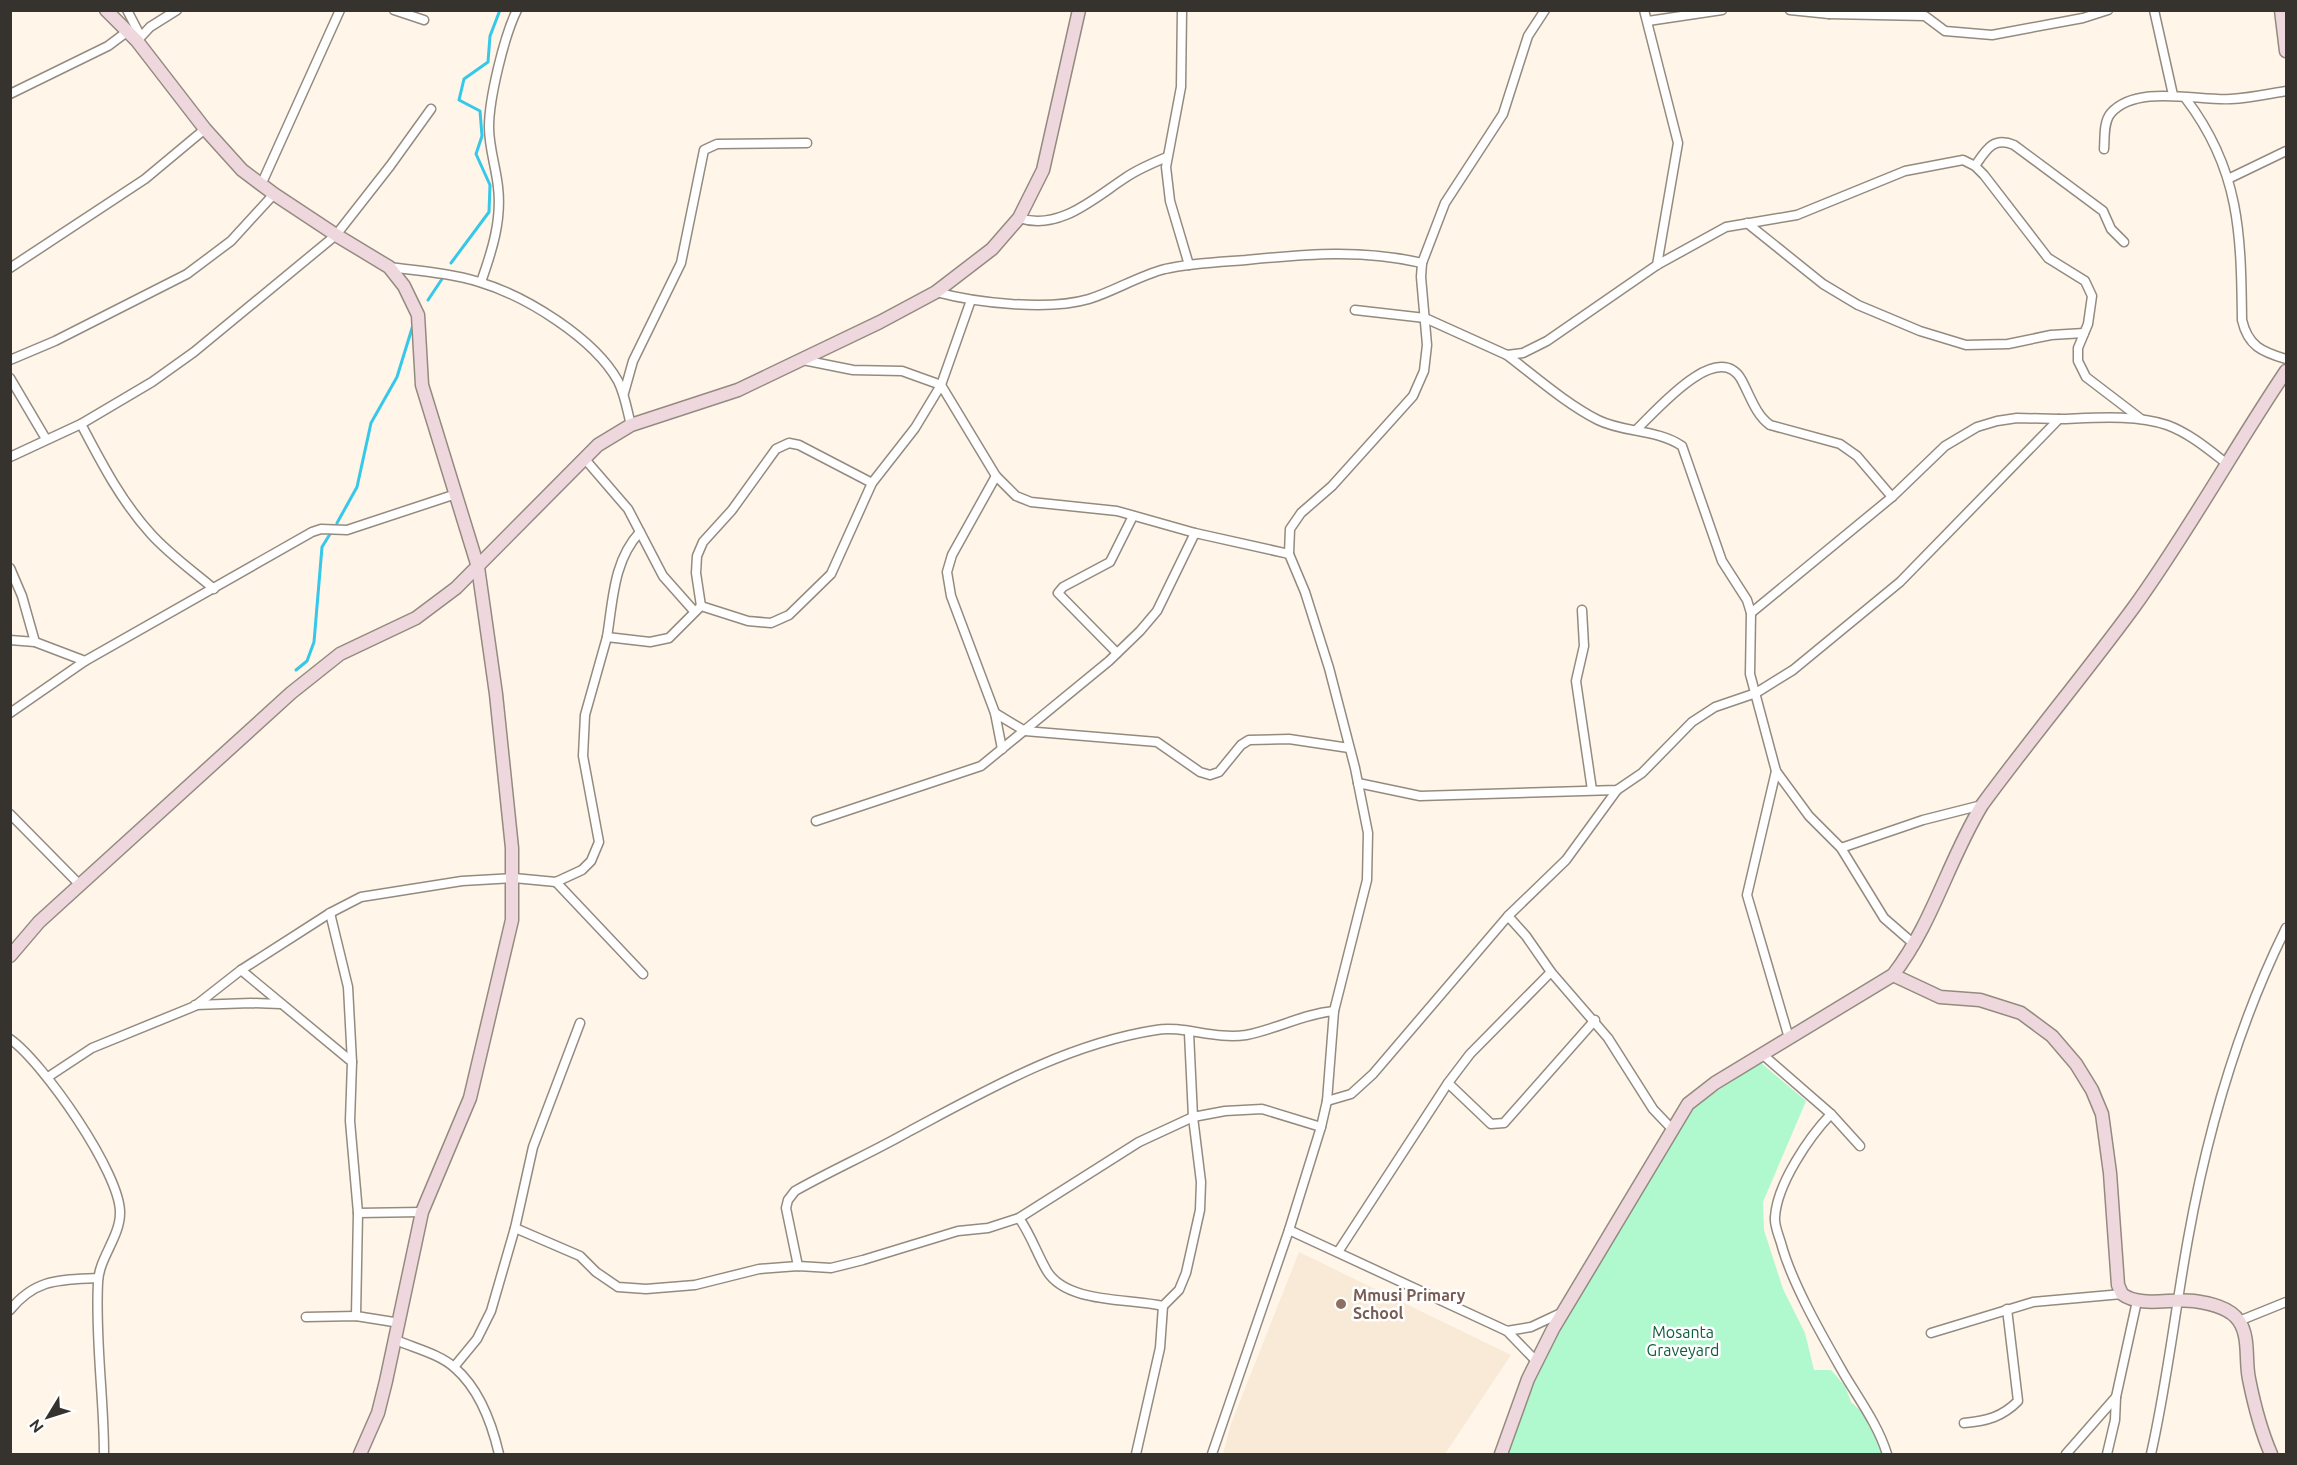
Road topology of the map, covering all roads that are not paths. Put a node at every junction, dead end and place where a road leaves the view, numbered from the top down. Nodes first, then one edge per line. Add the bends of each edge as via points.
1 (106, 10) edge
2 (127, 10) edge
3 (177, 10) edge
4 (340, 10) edge
5 (394, 10) edge
6 (518, 10) edge
7 (1079, 10) edge
8 (1182, 10) edge
9 (1545, 10) edge
10 (1644, 10) edge
11 (1722, 10) edge
12 (1790, 10) edge
13 (2108, 10) edge
14 (2154, 10) edge
15 (2281, 10) edge
16 (1829, 12) edge
17 (424, 20) dead end
18 (1648, 21) junction
19 (135, 36) junction
20 (2286, 51) edge
21 (2286, 91) edge
22 (10, 94) edge
23 (2173, 95) junction
24 (2186, 99) junction
25 (431, 109) dead end
26 (205, 129) junction
27 (807, 143) dead end
28 (2104, 149) dead end
29 (2286, 151) edge
30 (1167, 157) junction
31 (1975, 166) junction
32 (2228, 179) junction
33 (261, 185) junction
34 (274, 194) junction
35 (1019, 218) junction
36 (1747, 223) junction
37 (336, 235) junction
38 (2124, 242) dead end
39 (1422, 263) junction
40 (1189, 264) junction
41 (1657, 265) junction
42 (389, 267) junction
43 (10, 268) edge
44 (481, 282) junction
45 (936, 292) junction
46 (971, 300) junction
47 (1355, 310) dead end
48 (1425, 318) junction
49 (2084, 333) junction
50 (1506, 355) junction
51 (2286, 358) edge
52 (10, 360) edge
53 (803, 360) junction
54 (2286, 370) edge
55 (10, 378) edge
56 (941, 385) junction
57 (624, 393) junction
58 (2059, 419) junction
59 (2142, 419) junction
60 (81, 424) junction
61 (631, 425) junction
62 (1636, 430) junction
63 (46, 439) junction
64 (10, 457) edge
65 (584, 458) junction
66 (2226, 463) junction
67 (996, 476) junction
68 (873, 483) junction
69 (456, 494) junction
70 (1892, 497) junction
71 (1133, 516) junction
72 (640, 532) junction
73 (1195, 533) junction
74 (1288, 554) junction
75 (478, 567) junction
76 (10, 568) edge
77 (214, 589) junction
78 (697, 609) junction
79 (1582, 610) dead end
80 (1751, 613) junction
81 (607, 637) junction
82 (10, 640) edge
83 (35, 642) junction
84 (1117, 653) junction
85 (85, 661) junction
86 (1756, 693) junction
87 (10, 712) edge
88 (994, 713) junction
89 (1025, 731) junction
90 (1349, 748) junction
91 (1002, 749) junction
92 (1776, 771) junction
93 (1358, 783) junction
94 (1592, 790) junction
95 (1617, 790) junction
96 (1982, 805) junction
97 (10, 814) edge
98 (816, 821) dead end
99 (1841, 848) junction
100 (514, 878) junction
101 (556, 882) junction
102 (79, 884) junction
103 (330, 913) junction
104 (1508, 916) junction
105 (2286, 928) edge
106 (1916, 945) junction
107 (10, 956) edge
108 (241, 970) junction
109 (1551, 972) junction
110 (643, 974) dead end
111 (1893, 975) junction
112 (282, 1004) junction
113 (195, 1005) junction
114 (1334, 1011) junction
115 (1595, 1020) junction
116 (580, 1023) dead end
117 (1189, 1033) junction
118 (1788, 1038) junction
119 (10, 1039) edge
120 (1762, 1054) junction
121 (352, 1062) junction
122 (48, 1077) junction
123 (1448, 1083) junction
124 (1327, 1101) junction
125 (1831, 1114) junction
126 (1192, 1117) junction
127 (1321, 1127) junction
128 (1672, 1129) junction
129 (1860, 1146) dead end
130 (422, 1212) junction
131 (358, 1213) junction
132 (1019, 1218) junction
133 (515, 1228) junction
134 (1289, 1230) junction
135 (1338, 1252) junction
136 (798, 1266) junction
137 (98, 1278) junction
138 (2121, 1294) junction
139 (2179, 1300) junction
140 (2137, 1301) junction
141 (2286, 1302) edge
142 (1163, 1306) junction
143 (2007, 1309) junction
144 (10, 1310) edge
145 (1565, 1311) junction
146 (356, 1316) junction
147 (306, 1317) dead end
148 (2240, 1322) junction
149 (400, 1323) junction
150 (1507, 1331) junction
151 (1931, 1333) dead end
152 (396, 1340) junction
153 (1537, 1362) junction
154 (454, 1367) junction
155 (2116, 1397) junction
156 (1964, 1423) dead end
157 (104, 1455) edge
158 (360, 1455) edge
159 (499, 1455) edge
160 (1136, 1455) edge
161 (1212, 1455) edge
162 (1502, 1455) edge
163 (1887, 1455) edge
164 (2066, 1455) edge
165 (2107, 1455) edge
166 (2151, 1455) edge
167 (2271, 1455) edge

1 - 19 street
2 - 19 street
3 - 19 street
4 - 33 street
5 - 17 street
6 - 44 street via 511,24 491,111 489,127 499,206 492,251
7 - 35 street via 1050,147 1036,187
8 - 30 street via 1181,87
9 - 39 street via 1528,36 1503,114 1446,203
10 - 18 street
11 - 18 street
12 - 16 street
13 - 16 street via 1992,35 1945,31 1925,16
14 - 23 street
15 - 20 street
18 - 41 street via 1678,143
19 - 22 street
19 - 26 street
21 - 24 street via 2231,99
23 - 24 street
23 - 28 street via 2133,101 2111,113
24 - 32 street via 2215,144
25 - 37 street
26 - 33 street
26 - 43 street via 146,179
27 - 57 street via 717,144 704,150 681,263 633,362
29 - 32 street
30 - 35 street via 1063,216 1033,222
30 - 40 street via 1170,201
31 - 36 street via 1963,160 1905,171 1797,215
31 - 38 street via 1995,142 2002,140 2014,145 2103,211 2111,229
31 - 49 street via 2048,258 2085,281 2092,297
32 - 51 street via 2234,197 2245,335 2255,346
33 - 34 street
34 - 37 street
34 - 52 street via 231,241 187,274
35 - 45 street via 992,249
36 - 41 street via 1726,227
36 - 49 street via 1824,284 1858,305 1920,331 1966,345 2008,344
37 - 42 street
37 - 60 street via 194,352
39 - 40 street via 1370,253 1340,253
39 - 48 street
40 - 46 street via 1164,269 1069,304
41 - 50 street via 1547,341 1523,353
42 - 44 street
42 - 69 street via 417,309 422,385
44 - 57 street via 570,329 602,360
45 - 46 street
45 - 53 street
46 - 56 street
47 - 48 street
48 - 50 street
48 - 74 street via 1424,371 1413,396 1332,486 1301,513 1290,529
49 - 59 street via 2078,361 2086,377
50 - 62 street via 1569,403 1600,421
53 - 56 street via 853,370 902,371
53 - 61 street via 719,398
54 - 66 street
55 - 63 street
56 - 67 street
56 - 68 street via 915,428
57 - 61 street
58 - 59 street
58 - 70 street via 2017,418 1977,427 1945,446
58 - 86 street via 1900,582 1793,670
59 - 66 street via 2168,425 2193,438
60 - 63 street
60 - 77 street via 108,476 150,533
61 - 65 street
62 - 70 street via 1693,378 1716,365 1727,366 1740,376 1761,419 1770,425 1840,444 1857,456
62 - 80 street via 1672,439 1682,446 1722,561
63 - 64 street
65 - 72 street via 628,509
65 - 75 street
66 - 96 street via 2134,607
67 - 71 street via 1016,496 1031,502
67 - 88 street via 948,563 947,572 951,596
68 - 78 street via 831,574 789,615 771,624 761,624
68 - 78 street via 799,445 789,443 776,449 732,510 703,542 697,556
69 - 75 street
69 - 77 street via 347,530 312,532
70 - 80 street
71 - 73 street
71 - 84 street via 1110,562 1058,593
72 - 78 street via 663,576
72 - 81 street via 617,571
73 - 74 street
73 - 84 street via 1157,611
74 - 90 street via 1305,592 1329,668
75 - 100 street via 496,694
75 - 102 street via 416,618 340,654 291,693
76 - 83 street
77 - 85 street
78 - 81 street via 663,640
79 - 94 street via 1584,646 1576,681
80 - 86 street via 1750,674
81 - 101 street via 583,733 586,778 599,842 591,861 582,870
82 - 83 street
83 - 85 street
84 - 89 street
85 - 87 street
86 - 92 street
86 - 95 street via 1715,707 1692,722 1642,773
88 - 89 street
88 - 91 street
89 - 90 street via 1157,742 1210,775 1219,772 1240,745 1249,740 1289,739
89 - 91 street
90 - 93 street
91 - 98 street via 981,766
92 - 99 street via 1809,816
92 - 118 street via 1747,895
93 - 94 street via 1420,796
93 - 114 street via 1370,858
94 - 95 street
95 - 104 street via 1566,860
96 - 99 street
96 - 106 street via 1964,833
97 - 102 street
99 - 106 street via 1884,918
100 - 101 street
100 - 103 street via 462,881 361,897
100 - 130 street via 507,953 470,1098
101 - 110 street
102 - 107 street
103 - 108 street
103 - 121 street via 348,987
104 - 109 street
104 - 124 street via 1373,1074 1351,1094
105 - 139 street via 2259,986 2216,1115
106 - 111 street
108 - 112 street
108 - 113 street
109 - 115 street
109 - 123 street via 1491,1031
111 - 118 street
111 - 138 street via 1940,997 1980,1000 2021,1013 2052,1036 2076,1064 2102,1114
112 - 113 street
112 - 121 street
113 - 122 street via 92,1048
114 - 117 street via 1309,1014 1246,1035 1217,1037
114 - 124 street
115 - 123 street via 1504,1123 1491,1124
115 - 128 street via 1653,1109
116 - 133 street via 533,1147
117 - 126 street
117 - 136 street via 1159,1029 1128,1035 1034,1066 795,1191 786,1208
118 - 120 street
119 - 122 street
120 - 125 street
120 - 128 street via 1688,1104
121 - 131 street via 350,1121
122 - 137 street via 84,1131 118,1198 118,1224
123 - 135 street
124 - 127 street
125 - 129 street
125 - 163 street via 1799,1156 1774,1218 1786,1262 1845,1376 1869,1413
126 - 127 street via 1262,1109
126 - 132 street via 1139,1142
126 - 142 street via 1201,1182 1200,1210 1186,1273 1179,1290
127 - 134 street
128 - 145 street
130 - 131 street
130 - 149 street
131 - 146 street
132 - 136 street via 988,1228 958,1231 831,1268
132 - 142 street via 1048,1272 1061,1285 1086,1295
133 - 136 street via 580,1256 618,1287 695,1285 759,1269
133 - 154 street via 491,1311 477,1339
134 - 135 street
134 - 161 street
135 - 150 street
137 - 144 street via 36,1286
137 - 157 street
138 - 140 street
138 - 143 street via 2044,1300
139 - 140 street
139 - 148 street via 2228,1310
139 - 166 street
140 - 155 street
141 - 148 street
142 - 160 street via 1160,1348
143 - 151 street
143 - 156 street via 2018,1401 2006,1413 1987,1421
145 - 150 street via 1531,1326
145 - 153 street
146 - 147 street
146 - 149 street
148 - 167 street via 2248,1378
149 - 152 street
150 - 153 street
152 - 154 street
152 - 158 street via 378,1413
153 - 162 street
154 - 159 street via 480,1402 494,1432
155 - 164 street
155 - 165 street

